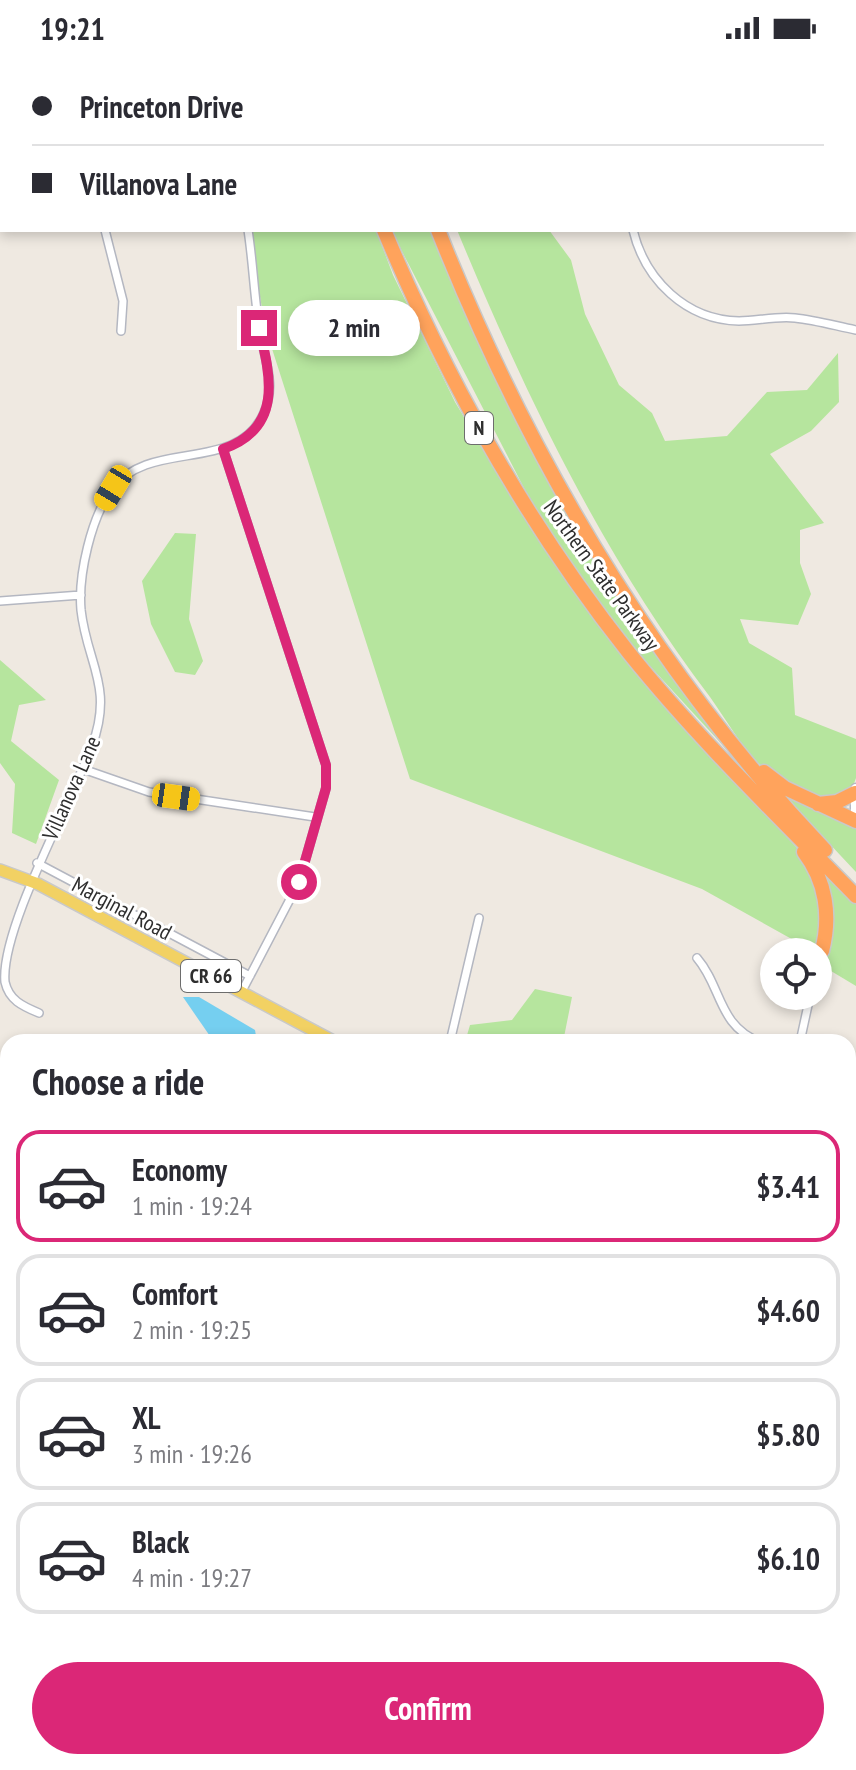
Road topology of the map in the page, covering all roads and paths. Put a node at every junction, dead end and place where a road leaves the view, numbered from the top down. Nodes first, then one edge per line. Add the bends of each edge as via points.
1 (106, 232) edge
2 (248, 232) edge
3 (385, 232) edge
4 (439, 232) edge
5 (634, 232) edge
6 (856, 330) edge
7 (121, 331) dead end
8 (223, 449) junction
9 (81, 595) junction
10 (0, 601) edge
11 (708, 714) junction
12 (83, 769) junction
13 (856, 791) edge
14 (818, 804) junction
15 (773, 810) junction
16 (856, 814) edge
17 (315, 817) junction
18 (856, 821) edge
19 (37, 863) junction
20 (0, 870) edge
21 (30, 881) junction
22 (856, 883) edge
23 (856, 896) edge
24 (479, 918) dead end
25 (823, 938) edge
26 (697, 958) dead end
27 (250, 976) junction
28 (241, 993) junction
29 (807, 1010) edge
30 (39, 1013) dead end
31 (320, 1034) edge
32 (452, 1034) edge
33 (745, 1034) edge
34 (802, 1034) edge

1 - 7 street via 123,301
2 - 8 street, Villanova Lane via 271,386 255,428
3 - 15 highway, Northern State Parkway / N via 465,401 553,549 647,674
4 - 11 highway, Northern State Parkway / N via 497,369 564,498 647,630
5 - 6 street via 652,274 692,310 741,321 797,318
8 - 9 street, Villanova Lane via 148,462 124,476 97,518
8 - 17 street via 326,765 326,788
9 - 10 street
9 - 12 street, Villanova Lane via 102,698
11 - 14 highway via 766,775
11 - 22 highway, Northern State Parkway / N
12 - 17 street via 149,792
12 - 19 street, Villanova Lane
13 - 14 highway
13 - 16 street
14 - 18 highway
15 - 23 highway, Northern State Parkway / N
15 - 25 highway via 820,878 827,912
17 - 27 street via 292,899
19 - 21 street, Villanova Lane
19 - 27 street, Marginal Road
20 - 21 main road, CR 66
21 - 28 main road, CR 66
21 - 30 street, Villanova Lane via 5,944 4,981 14,1000
24 - 32 street
26 - 33 street via 710,973 725,1016
27 - 28 street
28 - 31 main road, CR 66
29 - 34 street

